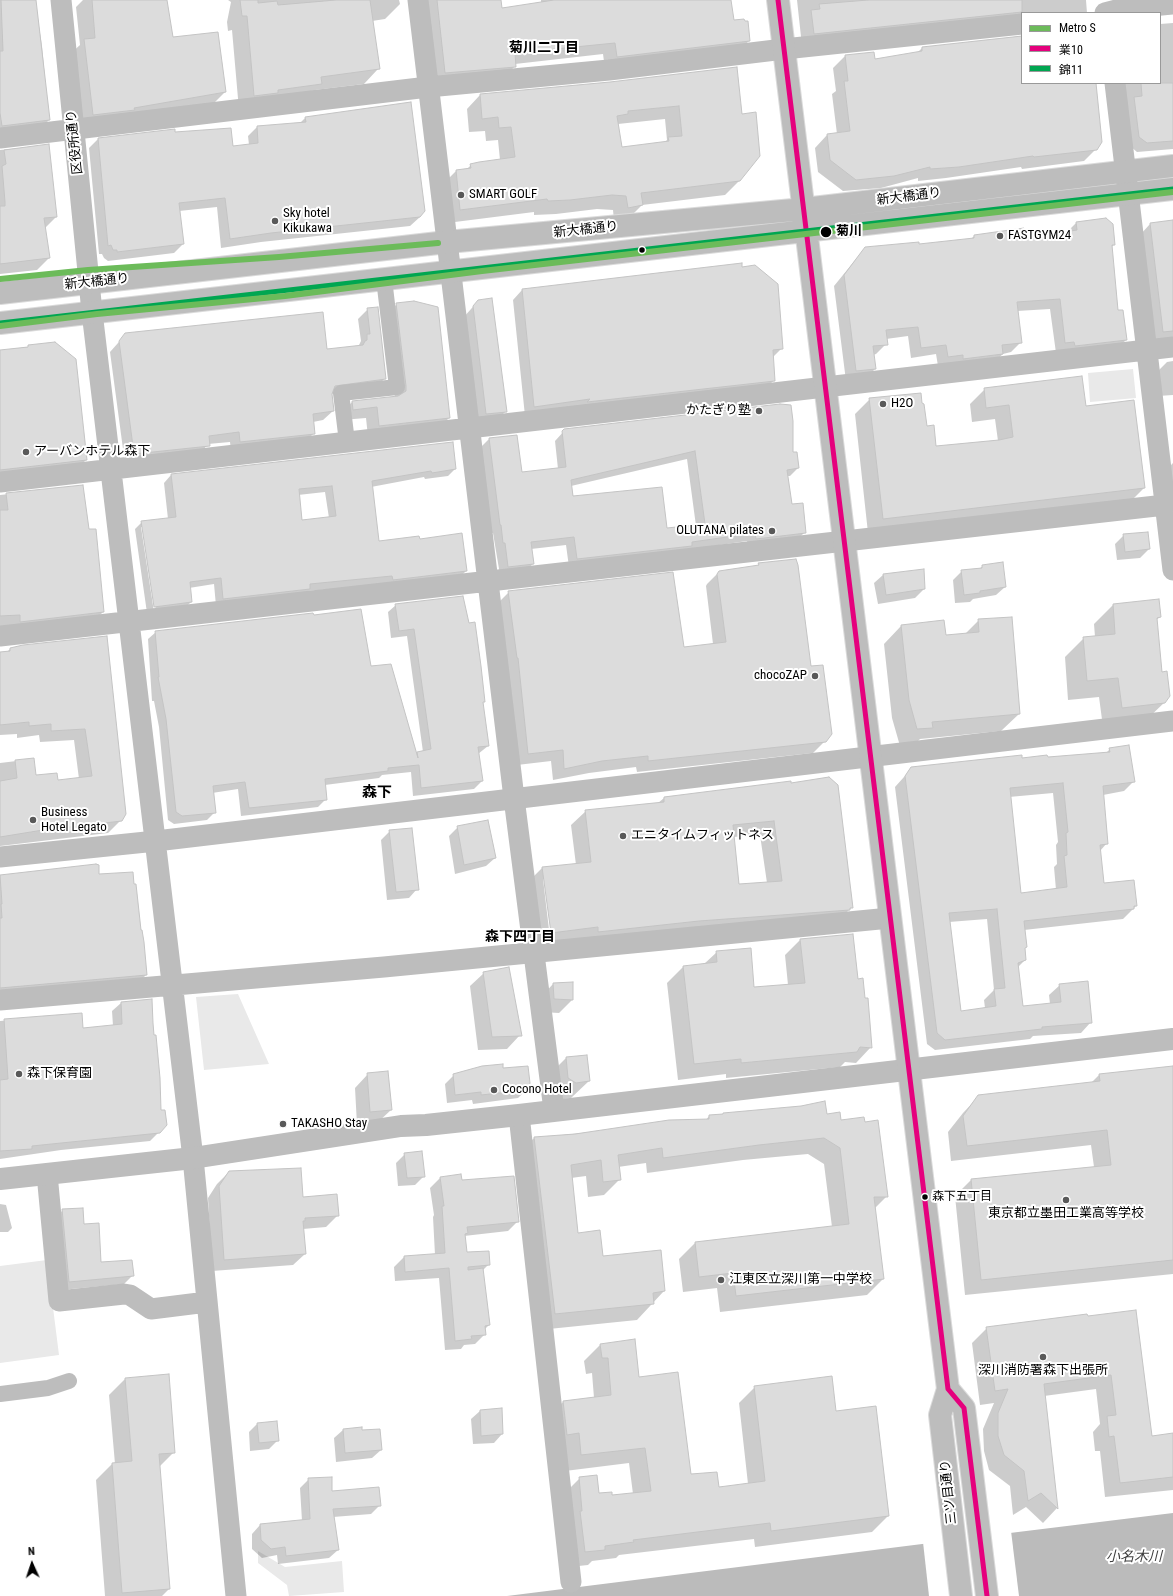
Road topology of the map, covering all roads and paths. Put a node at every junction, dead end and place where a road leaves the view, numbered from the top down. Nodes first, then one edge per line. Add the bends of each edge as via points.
1 (60, 0) edge
2 (418, 0) edge
3 (778, 0) edge
4 (1173, 4) edge
5 (1107, 10) edge
6 (1021, 24) edge
7 (784, 49) junction
8 (1115, 84) edge
9 (428, 87) junction
10 (74, 131) junction
11 (0, 138) edge
12 (1173, 166) edge
13 (1125, 172) junction
14 (1173, 189) edge
15 (1128, 194) junction
16 (804, 209) junction
17 (807, 231) junction
18 (447, 242) junction
19 (450, 271) junction
20 (384, 279) junction
21 (90, 283) junction
22 (0, 293) edge
23 (92, 312) junction
24 (0, 322) edge
25 (1173, 348) edge
26 (1146, 350) junction
27 (826, 387) junction
28 (470, 428) junction
29 (347, 442) junction
30 (111, 469) junction
31 (0, 482) edge
32 (1165, 505) junction
33 (845, 540) junction
34 (1173, 570) edge
35 (488, 581) junction
36 (131, 621) junction
37 (0, 636) edge
38 (1173, 721) edge
39 (871, 756) junction
40 (514, 798) junction
41 (156, 841) junction
42 (0, 857) edge
43 (890, 918) junction
44 (535, 952) junction
45 (172, 984) junction
46 (0, 1000) edge
47 (1173, 1038) edge
48 (909, 1068) junction
49 (554, 1110) junction
50 (519, 1116) junction
51 (193, 1158) junction
52 (47, 1174) junction
53 (0, 1179) edge
54 (207, 1302) junction
55 (0, 1386) edge
56 (948, 1389) junction
57 (0, 1394) edge
58 (571, 1582) dead end
59 (236, 1596) edge
60 (961, 1596) edge
61 (987, 1596) edge

1 - 10 street, 区役所通り
2 - 9 street
3 - 7 main road, 三ツ目通り
4 - 5 street
6 - 7 street
7 - 9 street via 616,69
7 - 16 main road, 三ツ目通り
8 - 13 street
9 - 10 street
9 - 18 street
10 - 11 street
10 - 21 street, 区役所通り
12 - 13 main road, 新大橋通り
13 - 15 street
13 - 16 main road, 新大橋通り
14 - 15 main road, 新大橋通り
15 - 17 main road, 新大橋通り
15 - 26 street
16 - 17 main road, 三ツ目通り
16 - 18 main road, 新大橋通り
17 - 19 main road, 新大橋通り
17 - 27 main road, 三ツ目通り
18 - 19 street
18 - 21 main road, 新大橋通り
19 - 20 main road, 新大橋通り
19 - 28 street
20 - 23 main road, 新大橋通り
20 - 29 street via 397,387 341,393
21 - 22 main road, 新大橋通り
21 - 23 street, 区役所通り
23 - 24 main road, 新大橋通り
23 - 30 street, 区役所通り
25 - 26 street
26 - 27 street
26 - 32 street
27 - 28 street
27 - 33 main road, 三ツ目通り
28 - 29 street
28 - 35 street
29 - 30 street
30 - 31 street
30 - 36 street, 区役所通り
32 - 33 street
32 - 34 street
33 - 35 street
33 - 39 main road, 三ツ目通り
35 - 36 street
35 - 40 street
36 - 37 street
36 - 41 street, 区役所通り
38 - 39 street
39 - 40 street
39 - 43 main road, 三ツ目通り
40 - 41 street
40 - 44 street
41 - 42 street
41 - 45 street, 区役所通り
43 - 44 street
43 - 48 main road, 三ツ目通り
44 - 45 street
44 - 49 street
45 - 46 street
45 - 51 street, 区役所通り
47 - 48 main road
48 - 49 main road
48 - 56 main road, 三ツ目通り
49 - 50 main road
50 - 51 main road via 401,1126
50 - 58 street
51 - 52 main road
51 - 54 street, 区役所通り
52 - 53 main road
52 - 54 street via 58,1301 124,1294 130,1295 151,1309
54 - 59 street, 区役所通り
55 - 57 street via 46,1379 69,1381 48,1388
56 - 60 main road, 三ツ目通り via 940,1415
56 - 61 main road, 三ツ目通り via 964,1408

